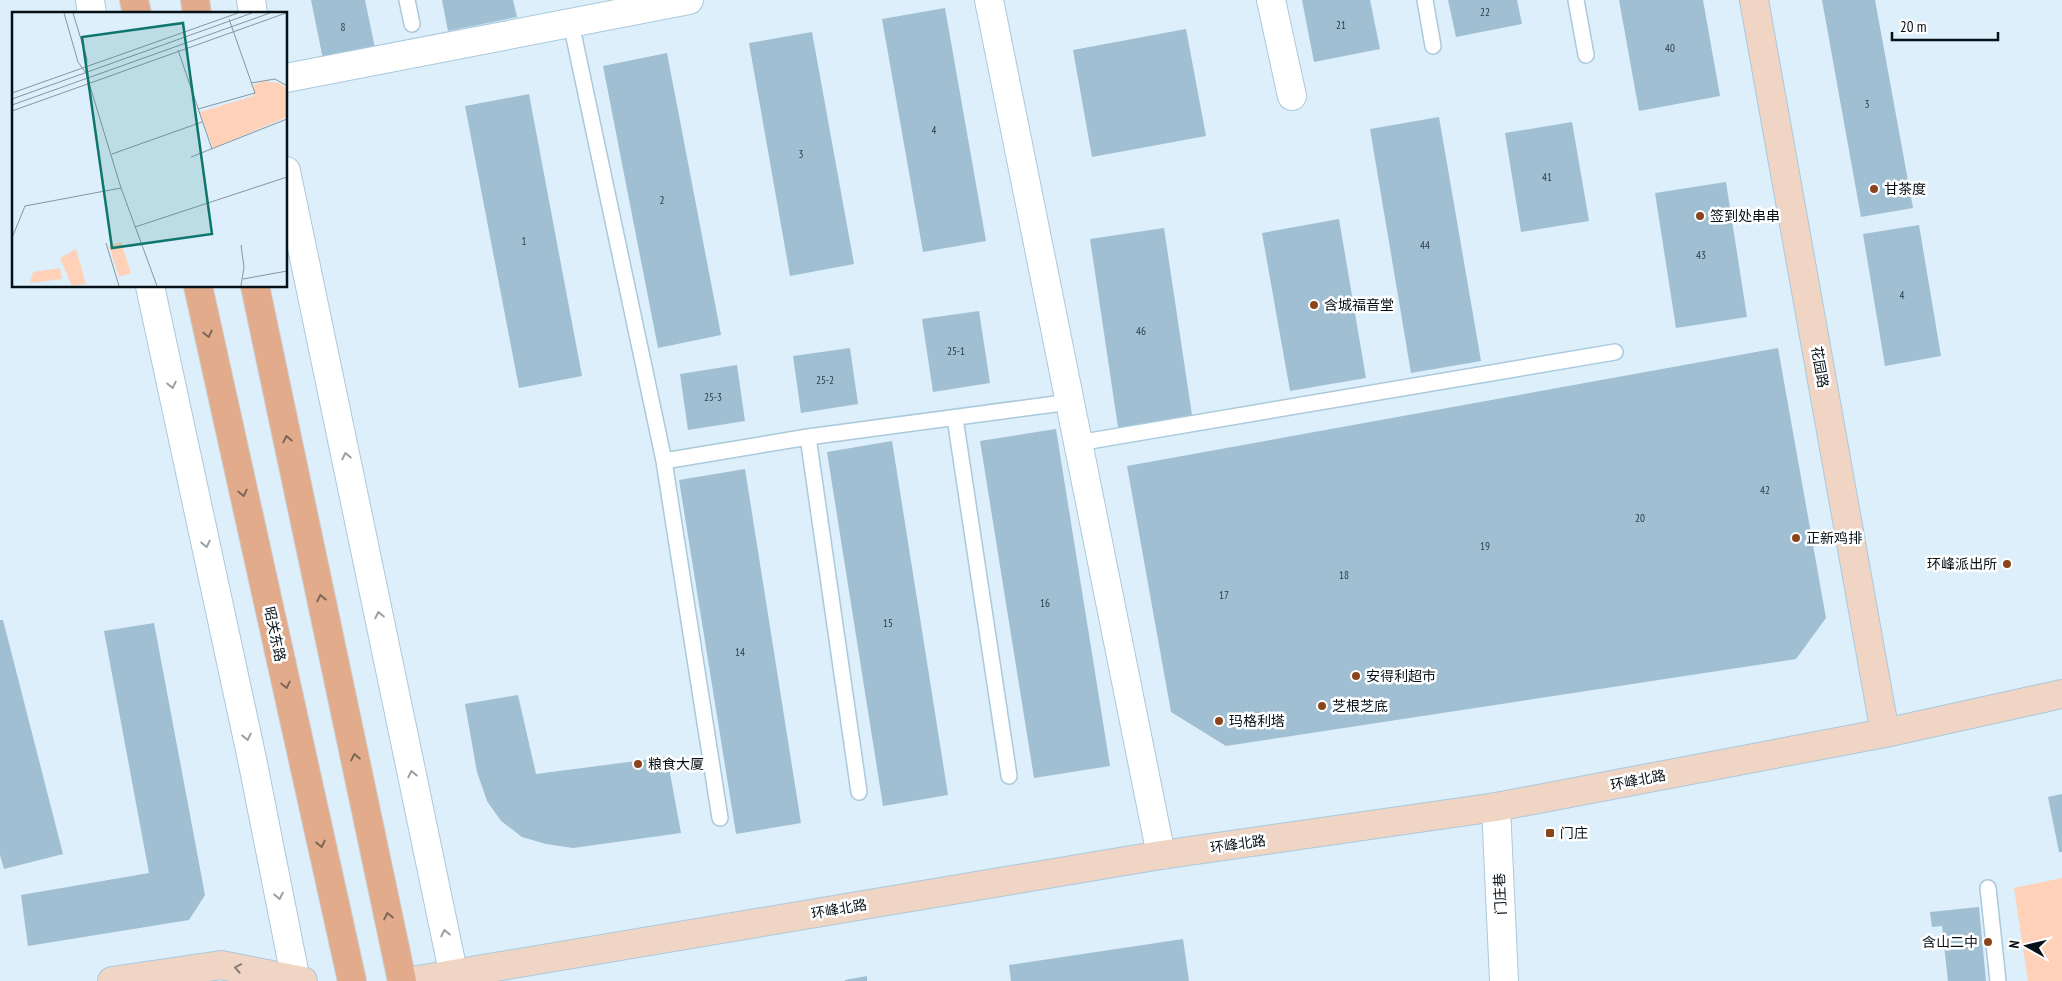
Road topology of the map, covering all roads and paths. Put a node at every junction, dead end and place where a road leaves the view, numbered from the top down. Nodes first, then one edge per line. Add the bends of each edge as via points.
1 (407, 0) edge
2 (689, 0) edge
3 (989, 0) edge
4 (1271, 0) edge
5 (1425, 0) edge
6 (1576, 0) edge
7 (1754, 0) edge
8 (571, 23) junction
9 (412, 24) dead end
10 (1433, 46) dead end
11 (1586, 56) dead end
12 (288, 78) edge
13 (1292, 96) dead end
14 (288, 181) edge
15 (150, 288) edge
16 (198, 288) edge
17 (254, 288) edge
18 (1615, 352) dead end
19 (1070, 402) junction
20 (955, 418) junction
21 (808, 437) junction
22 (1078, 443) junction
23 (664, 461) junction
24 (2062, 694) edge
25 (1885, 733) junction
26 (1010, 776) dead end
27 (859, 792) dead end
28 (1496, 807) junction
29 (720, 818) dead end
30 (1161, 855) junction
31 (1988, 888) dead end
32 (454, 978) edge
33 (112, 981) edge
34 (296, 981) edge
35 (303, 981) edge
36 (352, 981) edge
37 (402, 981) edge
38 (412, 981) edge
39 (1504, 981) edge
40 (1998, 981) edge

1 - 9 lane
2 - 8 street
3 - 19 street
4 - 13 street
5 - 10 lane
6 - 11 lane
7 - 25 main road, 花园路
8 - 12 street
8 - 23 lane
32 -> 14 street
15 -> 34 street via 250,749
16 -> 36 main road, 昭关东路
37 -> 17 main road
18 - 22 lane
19 - 20 lane
19 - 22 street
20 - 21 lane
20 - 26 lane
21 - 23 lane
21 - 27 lane
22 - 30 street
23 - 29 lane
24 - 25 main road, 环峰北路
25 - 28 main road, 环峰北路
28 - 30 main road, 环峰北路
28 - 39 street, 门庄巷
30 - 32 main road, 环峰北路
31 - 40 lane
32 - 38 main road, 环峰北路
35 -> 33 main road via 221,965

